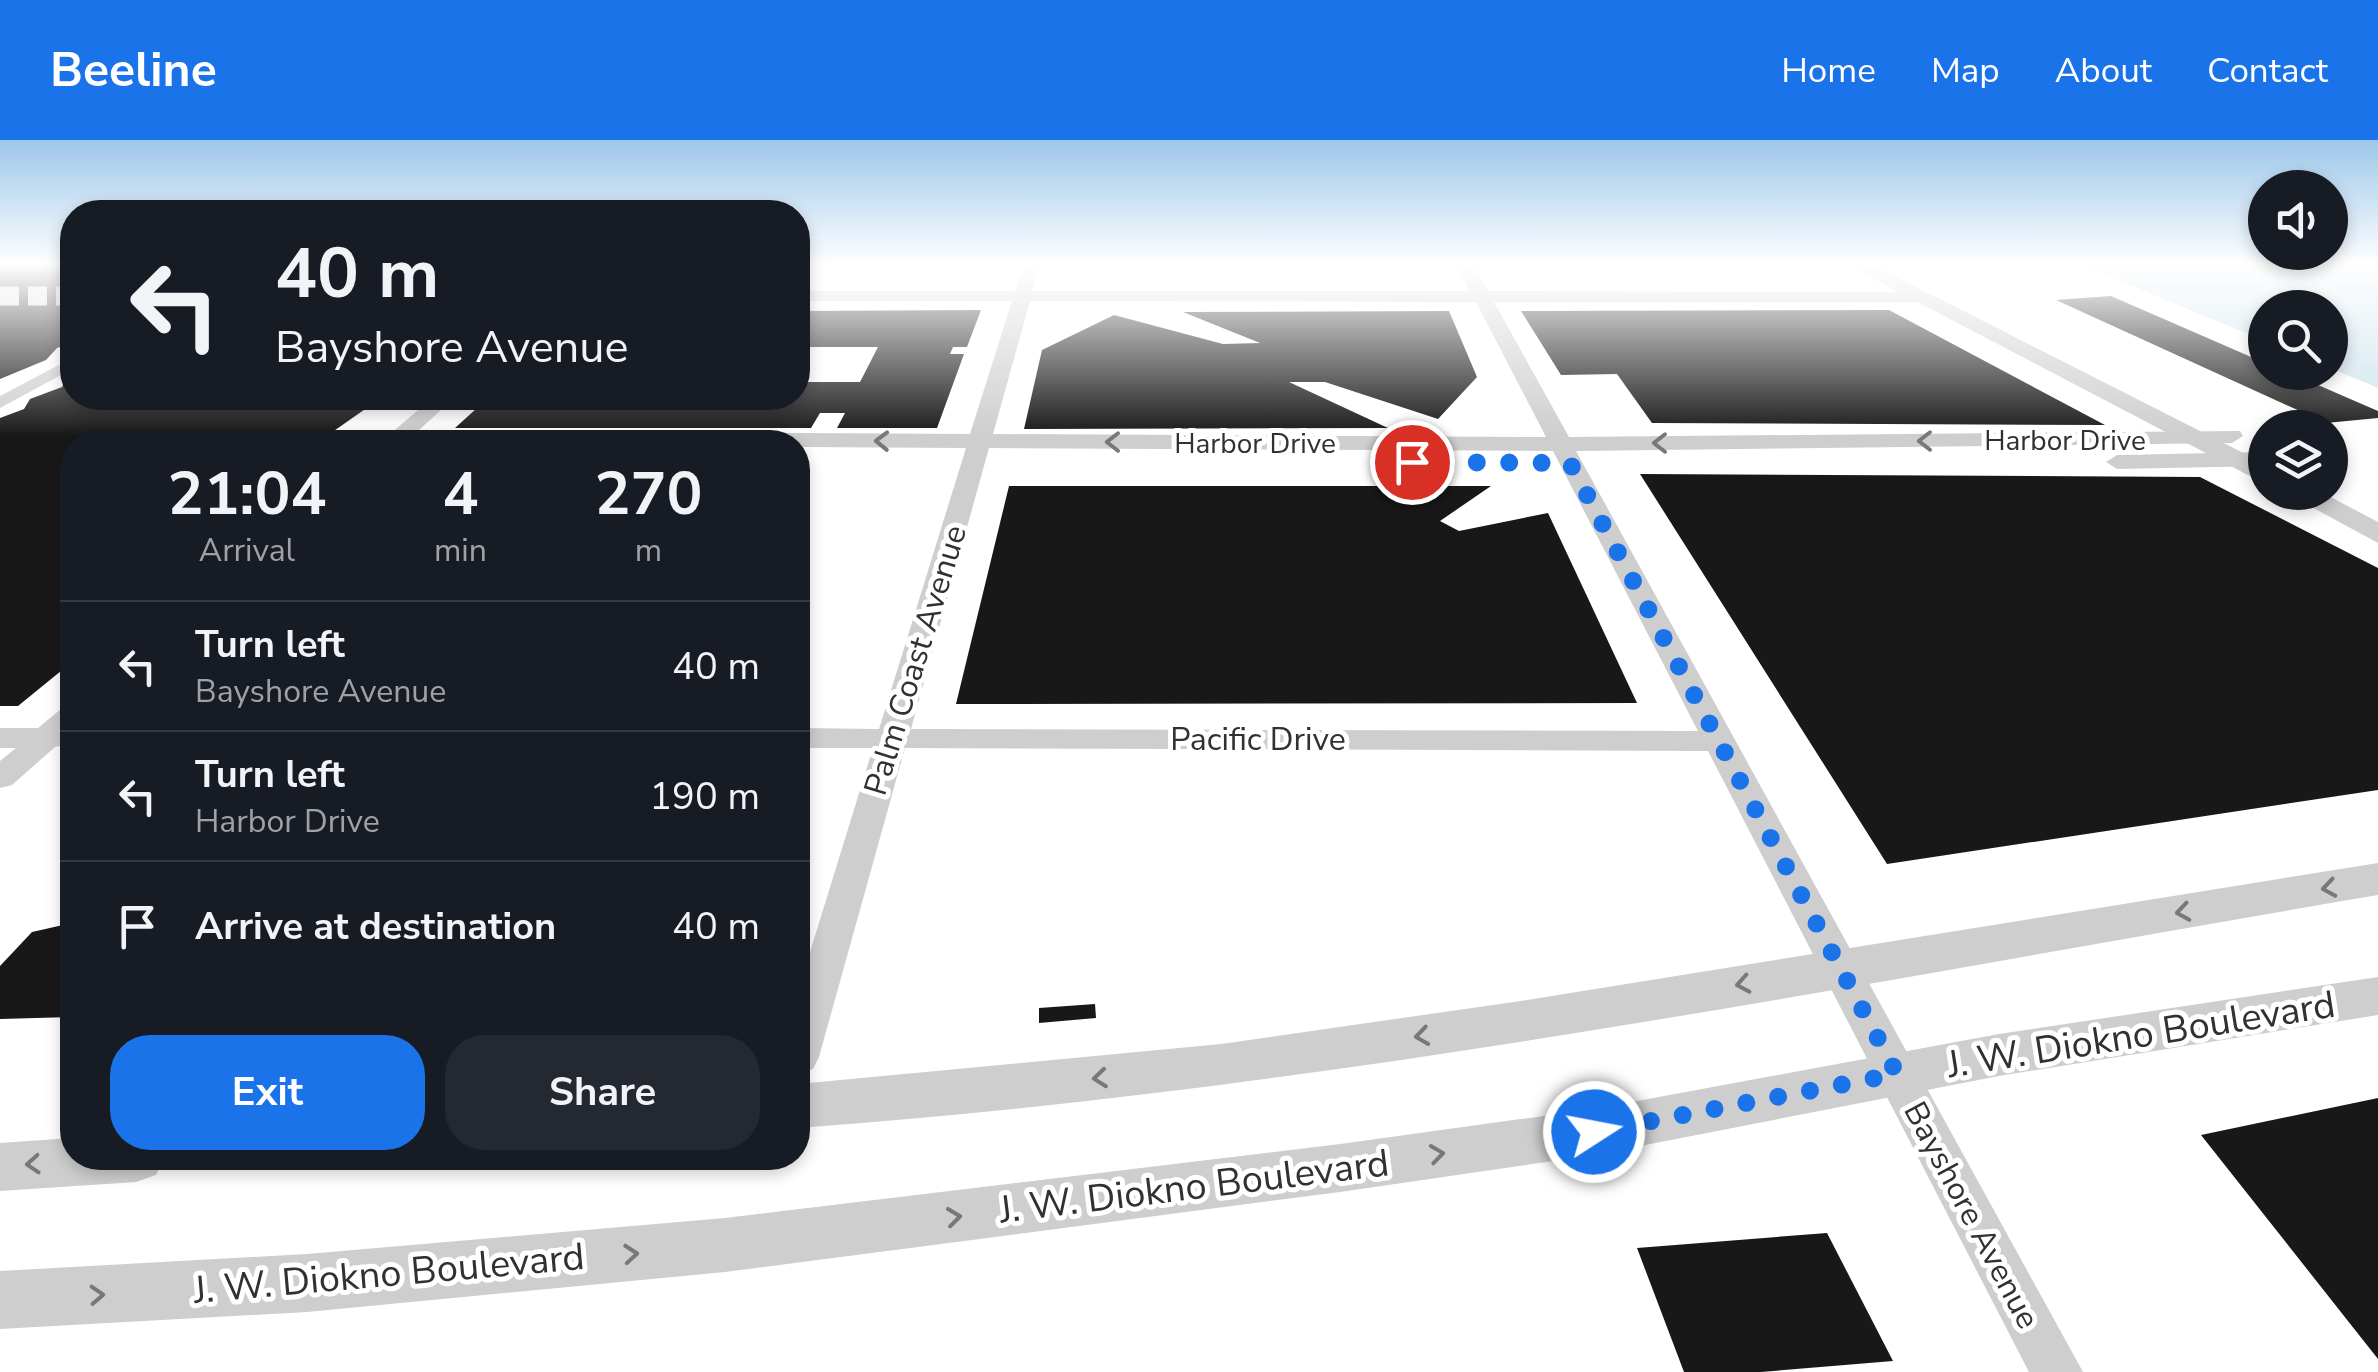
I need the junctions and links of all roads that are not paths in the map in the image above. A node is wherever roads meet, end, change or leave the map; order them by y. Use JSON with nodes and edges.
{"nodes":[{"id":1,"x":1015,"y":320,"type":"edge"},
{"id":2,"x":1495,"y":320,"type":"edge"},
{"id":3,"x":1963,"y":320,"type":"edge"},
{"id":4,"x":1995,"y":320,"type":"edge"},
{"id":5,"x":60,"y":370,"type":"edge"},
{"id":6,"x":0,"y":403,"type":"edge"},
{"id":7,"x":430,"y":410,"type":"edge"},
{"id":8,"x":406,"y":430,"type":"edge"},
{"id":9,"x":2195,"y":440,"type":"junction"},
{"id":10,"x":810,"y":449,"type":"edge"},
{"id":11,"x":976,"y":452,"type":"junction"},
{"id":12,"x":1565,"y":453,"type":"junction"},
{"id":13,"x":2248,"y":454,"type":"edge"},
{"id":14,"x":2248,"y":455,"type":"edge"},
{"id":15,"x":2248,"y":457,"type":"edge"},
{"id":16,"x":810,"y":461,"type":"edge"},
{"id":17,"x":2051,"y":462,"type":"dead end"},
{"id":18,"x":2090,"y":462,"type":"dead end"},
{"id":19,"x":2348,"y":493,"type":"edge"},
{"id":20,"x":2378,"y":508,"type":"edge"},
{"id":21,"x":2332,"y":510,"type":"edge"},
{"id":22,"x":2378,"y":534,"type":"edge"},
{"id":23,"x":0,"y":738,"type":"edge"},
{"id":24,"x":60,"y":738,"type":"edge"},
{"id":25,"x":810,"y":738,"type":"edge"},
{"id":26,"x":892,"y":738,"type":"junction"},
{"id":27,"x":1718,"y":741,"type":"junction"},
{"id":28,"x":0,"y":778,"type":"edge"},
{"id":29,"x":2378,"y":879,"type":"edge"},
{"id":30,"x":1839,"y":968,"type":"junction"},
{"id":31,"x":2378,"y":996,"type":"edge"},
{"id":32,"x":810,"y":1016,"type":"edge"},
{"id":33,"x":1897,"y":1074,"type":"junction"},
{"id":34,"x":810,"y":1105,"type":"edge"},
{"id":35,"x":60,"y":1162,"type":"edge"},
{"id":36,"x":0,"y":1166,"type":"edge"},
{"id":37,"x":0,"y":1300,"type":"edge"},
{"id":38,"x":2057,"y":1372,"type":"edge"}],
"edges":[{"from":1,"to":11,"type":"street","name":"Palm Coast Avenue"},
{"from":2,"to":12,"type":"street","name":"Bayshore Avenue"},
{"from":3,"to":9,"type":"street"},
{"from":4,"to":13,"type":"street"},
{"from":5,"to":6,"type":"street"},
{"from":7,"to":8,"type":"street"},
{"from":9,"to":12,"type":"street","name":"Harbor Drive","one_way":true},
{"from":9,"to":14,"type":"street"},
{"from":11,"to":10,"type":"street","name":"Harbor Drive","one_way":true},
{"from":11,"to":12,"type":"street","name":"Harbor Drive"},
{"from":11,"to":16,"type":"street","name":"Harbor Drive"},
{"from":11,"to":26,"type":"street","name":"Palm Coast Avenue"},
{"from":12,"to":17,"type":"street","name":"Harbor Drive"},
{"from":12,"to":27,"type":"street","name":"Bayshore Avenue"},
{"from":15,"to":18,"type":"street","name":"Harbor Drive"},
{"from":19,"to":20,"type":"street"},
{"from":21,"to":22,"type":"street"},
{"from":23,"to":24,"type":"street"},
{"from":24,"to":28,"type":"street"},
{"from":25,"to":26,"type":"street","name":"Pacific Drive"},
{"from":26,"to":27,"type":"street","name":"Pacific Drive"},
{"from":26,"to":32,"type":"street","name":"Palm Coast Avenue"},
{"from":27,"to":30,"type":"street","name":"Bayshore Avenue"},
{"from":29,"to":30,"type":"street","one_way":true},
{"from":30,"to":33,"type":"street","name":"Bayshore Avenue"},
{"from":30,"to":34,"type":"street","one_way":true},
{"from":31,"to":33,"type":"street","name":"J. W. Diokno Boulevard"},
{"from":37,"to":33,"type":"street","name":"J. W. Diokno Boulevard","one_way":true},
{"from":33,"to":38,"type":"street","name":"Bayshore Avenue"},
{"from":35,"to":36,"type":"street","one_way":true}]}
